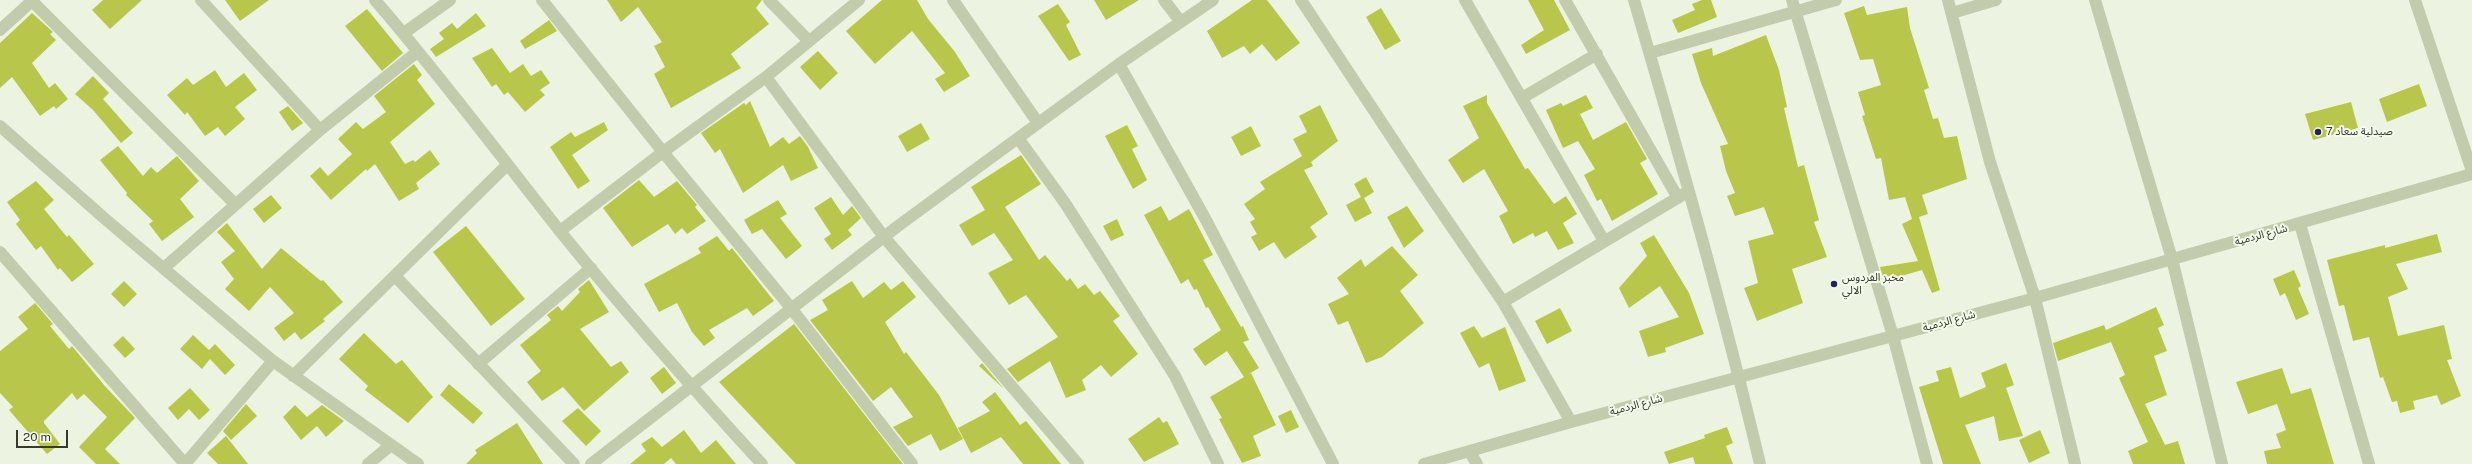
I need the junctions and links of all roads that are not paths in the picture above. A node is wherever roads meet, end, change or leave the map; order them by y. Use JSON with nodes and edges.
{"nodes":[{"id":1,"x":33,"y":0,"type":"edge"},
{"id":2,"x":201,"y":0,"type":"edge"},
{"id":3,"x":375,"y":0,"type":"edge"},
{"id":4,"x":450,"y":0,"type":"edge"},
{"id":5,"x":542,"y":0,"type":"edge"},
{"id":6,"x":769,"y":0,"type":"edge"},
{"id":7,"x":858,"y":0,"type":"edge"},
{"id":8,"x":953,"y":0,"type":"edge"},
{"id":9,"x":1164,"y":0,"type":"edge"},
{"id":10,"x":1213,"y":0,"type":"edge"},
{"id":11,"x":1301,"y":0,"type":"edge"},
{"id":12,"x":1465,"y":0,"type":"edge"},
{"id":13,"x":1565,"y":0,"type":"edge"},
{"id":14,"x":1634,"y":0,"type":"edge"},
{"id":15,"x":1836,"y":0,"type":"edge"},
{"id":16,"x":1948,"y":0,"type":"edge"},
{"id":17,"x":1996,"y":0,"type":"edge"},
{"id":18,"x":2095,"y":0,"type":"edge"},
{"id":19,"x":2415,"y":0,"type":"edge"},
{"id":20,"x":1794,"y":5,"type":"edge"},
{"id":21,"x":1952,"y":13,"type":"junction"},
{"id":22,"x":1181,"y":22,"type":"junction"},
{"id":23,"x":0,"y":30,"type":"edge"},
{"id":24,"x":404,"y":33,"type":"junction"},
{"id":25,"x":808,"y":40,"type":"junction"},
{"id":26,"x":417,"y":52,"type":"junction"},
{"id":27,"x":1650,"y":53,"type":"junction"},
{"id":28,"x":1597,"y":54,"type":"junction"},
{"id":29,"x":1118,"y":64,"type":"junction"},
{"id":30,"x":766,"y":77,"type":"junction"},
{"id":31,"x":1522,"y":98,"type":"junction"},
{"id":32,"x":1038,"y":123,"type":"junction"},
{"id":33,"x":0,"y":126,"type":"edge"},
{"id":34,"x":320,"y":130,"type":"junction"},
{"id":35,"x":1018,"y":138,"type":"junction"},
{"id":36,"x":663,"y":152,"type":"junction"},
{"id":37,"x":507,"y":165,"type":"junction"},
{"id":38,"x":2472,"y":171,"type":"edge"},
{"id":39,"x":2472,"y":174,"type":"edge"},
{"id":40,"x":1690,"y":191,"type":"junction"},
{"id":41,"x":1678,"y":198,"type":"junction"},
{"id":42,"x":235,"y":204,"type":"junction"},
{"id":43,"x":2300,"y":224,"type":"junction"},
{"id":44,"x":560,"y":231,"type":"junction"},
{"id":45,"x":884,"y":237,"type":"junction"},
{"id":46,"x":1604,"y":241,"type":"junction"},
{"id":47,"x":0,"y":252,"type":"edge"},
{"id":48,"x":2172,"y":259,"type":"junction"},
{"id":49,"x":164,"y":268,"type":"junction"},
{"id":50,"x":591,"y":268,"type":"junction"},
{"id":51,"x":395,"y":276,"type":"junction"},
{"id":52,"x":2035,"y":298,"type":"junction"},
{"id":53,"x":1503,"y":302,"type":"junction"},
{"id":54,"x":791,"y":308,"type":"junction"},
{"id":55,"x":1893,"y":336,"type":"junction"},
{"id":56,"x":273,"y":360,"type":"junction"},
{"id":57,"x":478,"y":364,"type":"junction"},
{"id":58,"x":293,"y":376,"type":"junction"},
{"id":59,"x":1740,"y":378,"type":"junction"},
{"id":60,"x":692,"y":387,"type":"junction"},
{"id":61,"x":1571,"y":422,"type":"junction"},
{"id":62,"x":391,"y":445,"type":"junction"},
{"id":63,"x":1469,"y":451,"type":"junction"},
{"id":64,"x":185,"y":464,"type":"edge"},
{"id":65,"x":368,"y":464,"type":"edge"},
{"id":66,"x":418,"y":464,"type":"edge"},
{"id":67,"x":574,"y":464,"type":"edge"},
{"id":68,"x":591,"y":464,"type":"edge"},
{"id":69,"x":762,"y":464,"type":"edge"},
{"id":70,"x":912,"y":464,"type":"edge"},
{"id":71,"x":1078,"y":464,"type":"edge"},
{"id":72,"x":1218,"y":464,"type":"edge"},
{"id":73,"x":1333,"y":464,"type":"edge"},
{"id":74,"x":1424,"y":464,"type":"edge"},
{"id":75,"x":1477,"y":464,"type":"edge"},
{"id":76,"x":1760,"y":464,"type":"edge"},
{"id":77,"x":1927,"y":464,"type":"edge"},
{"id":78,"x":2075,"y":464,"type":"edge"},
{"id":79,"x":2222,"y":464,"type":"edge"},
{"id":80,"x":2369,"y":464,"type":"edge"}],
"edges":[{"from":1,"to":23,"type":"street"},
{"from":1,"to":42,"type":"street"},
{"from":2,"to":34,"type":"street"},
{"from":3,"to":24,"type":"street"},
{"from":4,"to":24,"type":"street"},
{"from":5,"to":36,"type":"street"},
{"from":6,"to":25,"type":"street"},
{"from":7,"to":25,"type":"street"},
{"from":8,"to":32,"type":"street"},
{"from":9,"to":22,"type":"street"},
{"from":10,"to":22,"type":"street"},
{"from":11,"to":53,"type":"street"},
{"from":12,"to":31,"type":"street"},
{"from":13,"to":28,"type":"street"},
{"from":14,"to":27,"type":"street"},
{"from":15,"to":20,"type":"street"},
{"from":16,"to":21,"type":"street"},
{"from":17,"to":21,"type":"street"},
{"from":18,"to":48,"type":"street"},
{"from":19,"to":38,"type":"street"},
{"from":20,"to":27,"type":"street"},
{"from":20,"to":55,"type":"street"},
{"from":21,"to":52,"type":"street"},
{"from":22,"to":29,"type":"street"},
{"from":24,"to":26,"type":"street"},
{"from":25,"to":30,"type":"street"},
{"from":26,"to":34,"type":"street"},
{"from":26,"to":37,"type":"street"},
{"from":27,"to":40,"type":"street"},
{"from":28,"to":31,"type":"street"},
{"from":28,"to":41,"type":"street"},
{"from":29,"to":32,"type":"street"},
{"from":29,"to":73,"type":"street"},
{"from":30,"to":36,"type":"street"},
{"from":30,"to":45,"type":"street"},
{"from":31,"to":46,"type":"street"},
{"from":32,"to":35,"type":"street"},
{"from":33,"to":49,"type":"street"},
{"from":34,"to":42,"type":"street"},
{"from":35,"to":45,"type":"street"},
{"from":35,"to":72,"type":"street"},
{"from":36,"to":44,"type":"street"},
{"from":36,"to":54,"type":"street"},
{"from":37,"to":44,"type":"street"},
{"from":37,"to":51,"type":"street"},
{"from":39,"to":43,"type":"street","name":"شارع الردمية"},
{"from":40,"to":41,"type":"street"},
{"from":40,"to":59,"type":"street"},
{"from":41,"to":46,"type":"street"},
{"from":42,"to":49,"type":"street"},
{"from":43,"to":48,"type":"street","name":"شارع الردمية"},
{"from":43,"to":80,"type":"street"},
{"from":44,"to":50,"type":"street"},
{"from":45,"to":54,"type":"street"},
{"from":45,"to":71,"type":"street"},
{"from":46,"to":53,"type":"street"},
{"from":47,"to":64,"type":"street"},
{"from":48,"to":52,"type":"street","name":"شارع الردمية"},
{"from":48,"to":79,"type":"street"},
{"from":49,"to":56,"type":"street"},
{"from":50,"to":57,"type":"street"},
{"from":50,"to":60,"type":"street"},
{"from":51,"to":57,"type":"street"},
{"from":51,"to":58,"type":"street"},
{"from":52,"to":55,"type":"street","name":"شارع الردمية"},
{"from":52,"to":78,"type":"street"},
{"from":53,"to":61,"type":"street"},
{"from":54,"to":60,"type":"street"},
{"from":54,"to":70,"type":"street"},
{"from":55,"to":59,"type":"street","name":"شارع الردمية"},
{"from":55,"to":77,"type":"street"},
{"from":56,"to":58,"type":"street"},
{"from":56,"to":64,"type":"street"},
{"from":57,"to":67,"type":"street"},
{"from":58,"to":62,"type":"street"},
{"from":59,"to":61,"type":"street","name":"شارع الردمية"},
{"from":59,"to":76,"type":"street"},
{"from":60,"to":68,"type":"street"},
{"from":60,"to":69,"type":"street"},
{"from":61,"to":63,"type":"street","name":"شارع الردمية"},
{"from":62,"to":65,"type":"street"},
{"from":62,"to":66,"type":"street"},
{"from":63,"to":74,"type":"street","name":"شارع الردمية"},
{"from":63,"to":75,"type":"street"}]}
